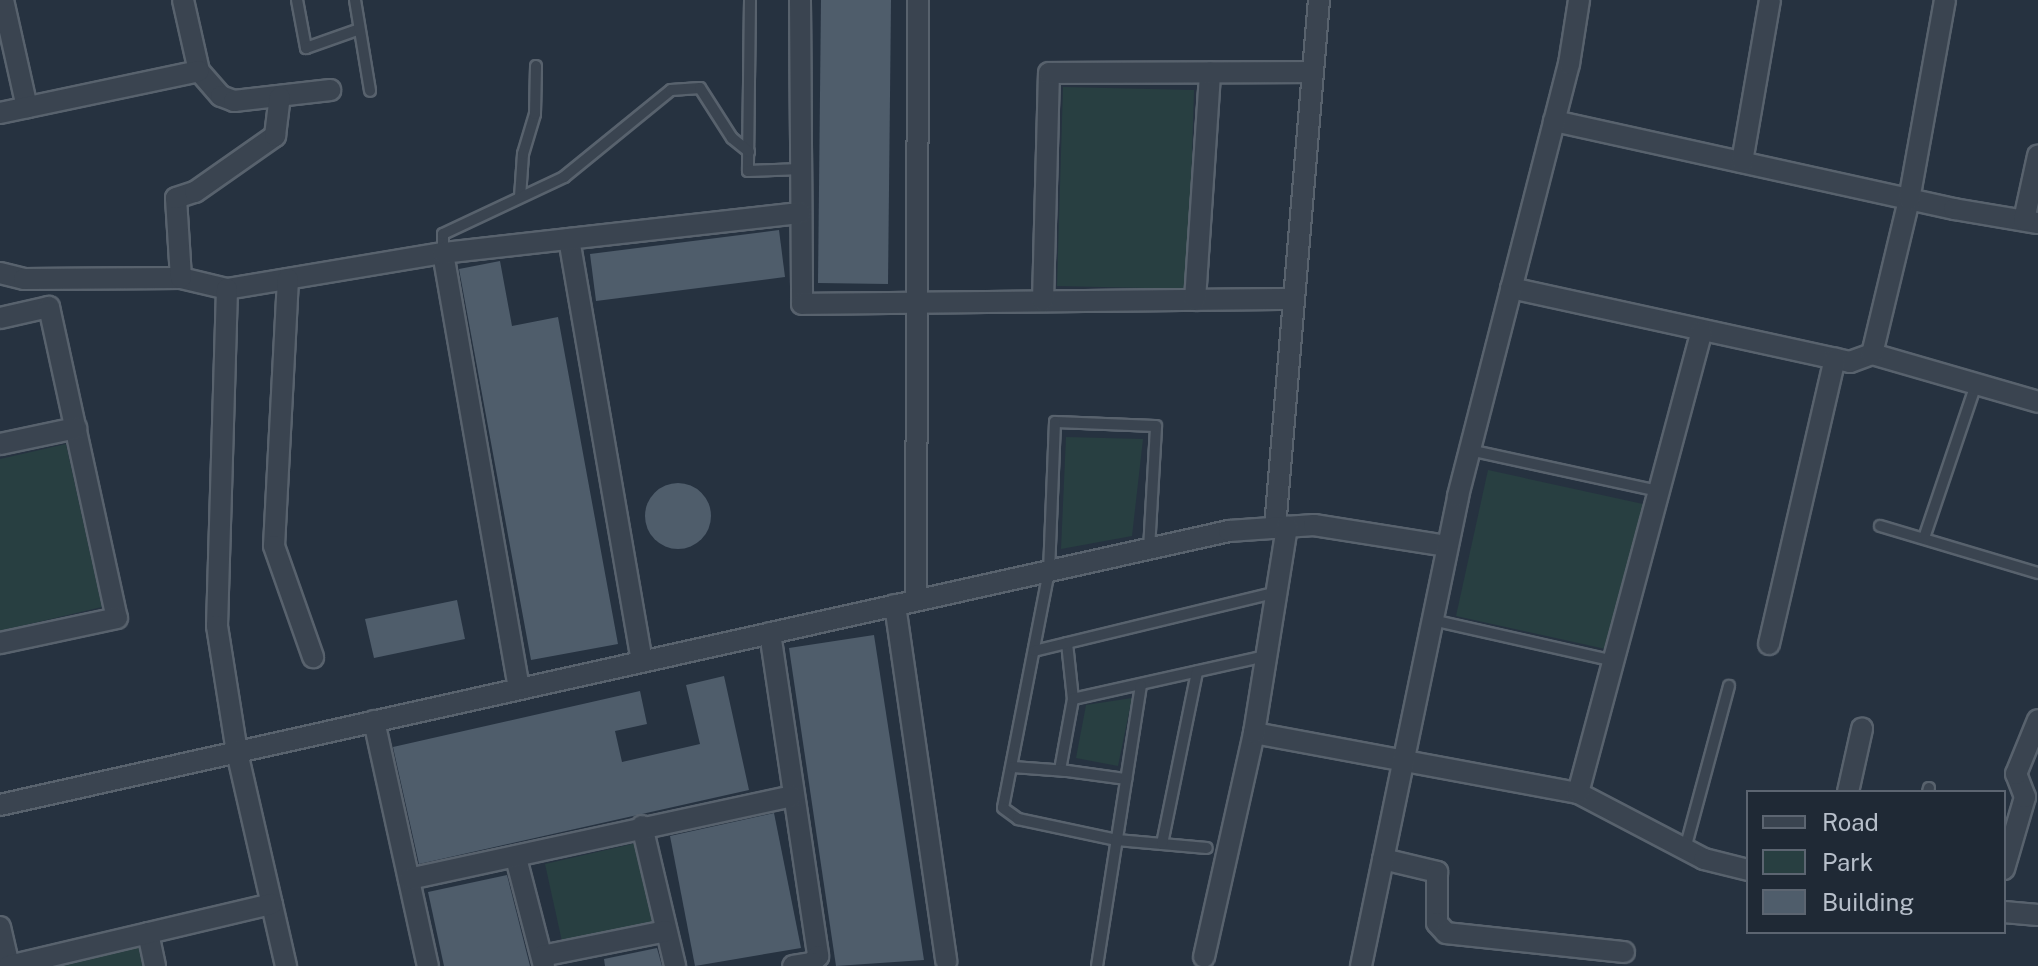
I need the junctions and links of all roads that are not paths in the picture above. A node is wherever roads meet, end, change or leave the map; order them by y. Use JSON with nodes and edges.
{"nodes":[{"id":1,"x":3,"y":0,"type":"edge"},
{"id":2,"x":183,"y":0,"type":"edge"},
{"id":3,"x":297,"y":0,"type":"edge"},
{"id":4,"x":355,"y":0,"type":"edge"},
{"id":5,"x":750,"y":0,"type":"edge"},
{"id":6,"x":800,"y":0,"type":"edge"},
{"id":7,"x":918,"y":0,"type":"edge"},
{"id":8,"x":1319,"y":0,"type":"edge"},
{"id":9,"x":1579,"y":0,"type":"edge"},
{"id":10,"x":1770,"y":0,"type":"edge"},
{"id":11,"x":1945,"y":0,"type":"edge"},
{"id":12,"x":357,"y":30,"type":"junction"},
{"id":13,"x":536,"y":66,"type":"dead end"},
{"id":14,"x":199,"y":71,"type":"junction"},
{"id":15,"x":1210,"y":72,"type":"junction"},
{"id":16,"x":1313,"y":72,"type":"junction"},
{"id":17,"x":330,"y":90,"type":"dead end"},
{"id":18,"x":370,"y":91,"type":"dead end"},
{"id":19,"x":280,"y":97,"type":"junction"},
{"id":20,"x":27,"y":107,"type":"junction"},
{"id":21,"x":0,"y":113,"type":"edge"},
{"id":22,"x":1554,"y":121,"type":"junction"},
{"id":23,"x":749,"y":152,"type":"junction"},
{"id":24,"x":2038,"y":156,"type":"edge"},
{"id":25,"x":1742,"y":162,"type":"junction"},
{"id":26,"x":801,"y":169,"type":"junction"},
{"id":27,"x":520,"y":197,"type":"junction"},
{"id":28,"x":1909,"y":200,"type":"junction"},
{"id":29,"x":801,"y":213,"type":"junction"},
{"id":30,"x":2031,"y":222,"type":"edge"},
{"id":31,"x":569,"y":239,"type":"junction"},
{"id":32,"x":443,"y":253,"type":"junction"},
{"id":33,"x":0,"y":273,"type":"edge"},
{"id":34,"x":181,"y":278,"type":"junction"},
{"id":35,"x":288,"y":279,"type":"junction"},
{"id":36,"x":1511,"y":288,"type":"junction"},
{"id":37,"x":227,"y":289,"type":"junction"},
{"id":38,"x":1294,"y":299,"type":"junction"},
{"id":39,"x":1195,"y":300,"type":"junction"},
{"id":40,"x":1043,"y":301,"type":"junction"},
{"id":41,"x":917,"y":303,"type":"junction"},
{"id":42,"x":0,"y":318,"type":"edge"},
{"id":43,"x":1702,"y":331,"type":"junction"},
{"id":44,"x":1872,"y":354,"type":"junction"},
{"id":45,"x":1835,"y":359,"type":"junction"},
{"id":46,"x":1976,"y":382,"type":"junction"},
{"id":47,"x":2038,"y":402,"type":"edge"},
{"id":48,"x":76,"y":428,"type":"junction"},
{"id":49,"x":0,"y":444,"type":"edge"},
{"id":50,"x":1469,"y":450,"type":"junction"},
{"id":51,"x":1659,"y":491,"type":"junction"},
{"id":52,"x":1880,"y":526,"type":"dead end"},
{"id":53,"x":1281,"y":527,"type":"junction"},
{"id":54,"x":1924,"y":538,"type":"junction"},
{"id":55,"x":1447,"y":546,"type":"junction"},
{"id":56,"x":1149,"y":549,"type":"junction"},
{"id":57,"x":1049,"y":571,"type":"junction"},
{"id":58,"x":2038,"y":573,"type":"edge"},
{"id":59,"x":1277,"y":592,"type":"junction"},
{"id":60,"x":916,"y":600,"type":"junction"},
{"id":61,"x":895,"y":605,"type":"junction"},
{"id":62,"x":1432,"y":620,"type":"junction"},
{"id":63,"x":770,"y":633,"type":"junction"},
{"id":64,"x":0,"y":643,"type":"edge"},
{"id":65,"x":1067,"y":643,"type":"junction"},
{"id":66,"x":1769,"y":644,"type":"dead end"},
{"id":67,"x":1034,"y":651,"type":"junction"},
{"id":68,"x":1266,"y":656,"type":"junction"},
{"id":69,"x":313,"y":657,"type":"dead end"},
{"id":70,"x":642,"y":661,"type":"junction"},
{"id":71,"x":1614,"y":661,"type":"junction"},
{"id":72,"x":1197,"y":672,"type":"junction"},
{"id":73,"x":1141,"y":685,"type":"junction"},
{"id":74,"x":1729,"y":686,"type":"dead end"},
{"id":75,"x":519,"y":688,"type":"junction"},
{"id":76,"x":1073,"y":699,"type":"junction"},
{"id":77,"x":2038,"y":720,"type":"edge"},
{"id":78,"x":374,"y":721,"type":"junction"},
{"id":79,"x":1862,"y":729,"type":"dead end"},
{"id":80,"x":1254,"y":733,"type":"junction"},
{"id":81,"x":237,"y":752,"type":"junction"},
{"id":82,"x":1403,"y":761,"type":"junction"},
{"id":83,"x":1013,"y":767,"type":"junction"},
{"id":84,"x":1069,"y":771,"type":"junction"},
{"id":85,"x":1126,"y":779,"type":"junction"},
{"id":86,"x":1848,"y":790,"type":"edge"},
{"id":87,"x":1578,"y":793,"type":"junction"},
{"id":88,"x":792,"y":796,"type":"junction"},
{"id":89,"x":2031,"y":798,"type":"edge"},
{"id":90,"x":0,"y":805,"type":"edge"},
{"id":91,"x":642,"y":826,"type":"junction"},
{"id":92,"x":1117,"y":840,"type":"junction"},
{"id":93,"x":1162,"y":844,"type":"junction"},
{"id":94,"x":1207,"y":848,"type":"dead end"},
{"id":95,"x":1685,"y":849,"type":"junction"},
{"id":96,"x":516,"y":858,"type":"junction"},
{"id":97,"x":1383,"y":859,"type":"junction"},
{"id":98,"x":2006,"y":864,"type":"edge"},
{"id":99,"x":1746,"y":869,"type":"edge"},
{"id":100,"x":409,"y":879,"type":"junction"},
{"id":101,"x":272,"y":904,"type":"junction"},
{"id":102,"x":2006,"y":912,"type":"edge"},
{"id":103,"x":2038,"y":915,"type":"edge"},
{"id":104,"x":0,"y":927,"type":"edge"},
{"id":105,"x":666,"y":931,"type":"junction"},
{"id":106,"x":148,"y":933,"type":"junction"},
{"id":107,"x":1624,"y":952,"type":"dead end"},
{"id":108,"x":1204,"y":957,"type":"dead end"},
{"id":109,"x":543,"y":961,"type":"edge"},
{"id":110,"x":946,"y":961,"type":"dead end"},
{"id":111,"x":9,"y":966,"type":"edge"},
{"id":112,"x":155,"y":966,"type":"edge"},
{"id":113,"x":286,"y":966,"type":"edge"},
{"id":114,"x":428,"y":966,"type":"edge"},
{"id":115,"x":675,"y":966,"type":"edge"},
{"id":116,"x":793,"y":966,"type":"edge"},
{"id":117,"x":1097,"y":966,"type":"edge"},
{"id":118,"x":1361,"y":966,"type":"edge"}],
"edges":[{"from":1,"to":20,"type":"street"},
{"from":2,"to":14,"type":"street"},
{"from":3,"to":12,"type":"lane"},
{"from":4,"to":12,"type":"lane"},
{"from":5,"to":23,"type":"lane"},
{"from":6,"to":26,"type":"street"},
{"from":7,"to":41,"type":"street"},
{"from":8,"to":16,"type":"street"},
{"from":9,"to":22,"type":"street"},
{"from":10,"to":25,"type":"street"},
{"from":11,"to":28,"type":"street"},
{"from":12,"to":18,"type":"lane"},
{"from":13,"to":27,"type":"lane"},
{"from":14,"to":19,"type":"street"},
{"from":14,"to":20,"type":"street"},
{"from":15,"to":16,"type":"street"},
{"from":15,"to":39,"type":"street"},
{"from":15,"to":40,"type":"street"},
{"from":16,"to":38,"type":"street"},
{"from":17,"to":19,"type":"street"},
{"from":19,"to":34,"type":"street"},
{"from":20,"to":21,"type":"street"},
{"from":22,"to":25,"type":"street"},
{"from":22,"to":36,"type":"street"},
{"from":23,"to":26,"type":"lane"},
{"from":23,"to":27,"type":"lane"},
{"from":24,"to":30,"type":"street"},
{"from":25,"to":28,"type":"street"},
{"from":26,"to":29,"type":"street"},
{"from":27,"to":32,"type":"lane"},
{"from":28,"to":30,"type":"street"},
{"from":28,"to":44,"type":"street"},
{"from":29,"to":31,"type":"street"},
{"from":29,"to":41,"type":"street"},
{"from":31,"to":32,"type":"street"},
{"from":31,"to":70,"type":"street"},
{"from":32,"to":35,"type":"street"},
{"from":32,"to":75,"type":"street"},
{"from":33,"to":34,"type":"street"},
{"from":34,"to":37,"type":"street"},
{"from":35,"to":37,"type":"street"},
{"from":35,"to":69,"type":"street"},
{"from":36,"to":43,"type":"street"},
{"from":36,"to":50,"type":"street"},
{"from":37,"to":81,"type":"street"},
{"from":38,"to":39,"type":"street"},
{"from":38,"to":53,"type":"street"},
{"from":39,"to":40,"type":"street"},
{"from":40,"to":41,"type":"street"},
{"from":41,"to":60,"type":"street"},
{"from":42,"to":48,"type":"street"},
{"from":43,"to":45,"type":"street"},
{"from":43,"to":51,"type":"street"},
{"from":44,"to":45,"type":"street"},
{"from":44,"to":46,"type":"street"},
{"from":45,"to":66,"type":"street"},
{"from":46,"to":47,"type":"street"},
{"from":46,"to":54,"type":"lane"},
{"from":48,"to":49,"type":"street"},
{"from":48,"to":64,"type":"street"},
{"from":50,"to":51,"type":"lane"},
{"from":50,"to":55,"type":"street"},
{"from":51,"to":71,"type":"street"},
{"from":52,"to":54,"type":"lane"},
{"from":53,"to":55,"type":"street"},
{"from":53,"to":56,"type":"street"},
{"from":53,"to":59,"type":"street"},
{"from":54,"to":58,"type":"lane"},
{"from":55,"to":62,"type":"street"},
{"from":56,"to":57,"type":"street"},
{"from":56,"to":57,"type":"lane"},
{"from":57,"to":60,"type":"street"},
{"from":57,"to":67,"type":"lane"},
{"from":59,"to":65,"type":"lane"},
{"from":59,"to":68,"type":"street"},
{"from":60,"to":61,"type":"street"},
{"from":61,"to":63,"type":"street"},
{"from":61,"to":110,"type":"street"},
{"from":62,"to":71,"type":"lane"},
{"from":62,"to":82,"type":"street"},
{"from":63,"to":70,"type":"street"},
{"from":63,"to":88,"type":"street"},
{"from":65,"to":67,"type":"lane"},
{"from":65,"to":76,"type":"lane"},
{"from":67,"to":83,"type":"lane"},
{"from":68,"to":72,"type":"lane"},
{"from":68,"to":80,"type":"street"},
{"from":70,"to":75,"type":"street"},
{"from":71,"to":87,"type":"street"},
{"from":72,"to":73,"type":"lane"},
{"from":72,"to":93,"type":"lane"},
{"from":73,"to":76,"type":"lane"},
{"from":73,"to":85,"type":"lane"},
{"from":74,"to":95,"type":"lane"},
{"from":75,"to":78,"type":"street"},
{"from":76,"to":84,"type":"lane"},
{"from":77,"to":89,"type":"street"},
{"from":78,"to":81,"type":"street"},
{"from":78,"to":100,"type":"street"},
{"from":79,"to":86,"type":"street"},
{"from":80,"to":82,"type":"street"},
{"from":80,"to":108,"type":"street"},
{"from":81,"to":90,"type":"street"},
{"from":81,"to":101,"type":"street"},
{"from":82,"to":87,"type":"street"},
{"from":82,"to":97,"type":"street"},
{"from":83,"to":84,"type":"lane"},
{"from":83,"to":92,"type":"lane"},
{"from":84,"to":85,"type":"lane"},
{"from":85,"to":92,"type":"lane"},
{"from":87,"to":95,"type":"street"},
{"from":88,"to":91,"type":"street"},
{"from":88,"to":116,"type":"street"},
{"from":89,"to":98,"type":"street"},
{"from":91,"to":96,"type":"street"},
{"from":91,"to":105,"type":"street"},
{"from":92,"to":93,"type":"lane"},
{"from":92,"to":117,"type":"lane"},
{"from":93,"to":94,"type":"lane"},
{"from":95,"to":99,"type":"street"},
{"from":96,"to":100,"type":"street"},
{"from":96,"to":109,"type":"street"},
{"from":97,"to":107,"type":"street"},
{"from":97,"to":118,"type":"street"},
{"from":100,"to":114,"type":"street"},
{"from":101,"to":106,"type":"street"},
{"from":101,"to":113,"type":"street"},
{"from":102,"to":103,"type":"street"},
{"from":104,"to":111,"type":"street"},
{"from":105,"to":109,"type":"street"},
{"from":105,"to":115,"type":"street"},
{"from":106,"to":111,"type":"street"},
{"from":106,"to":112,"type":"street"}]}
